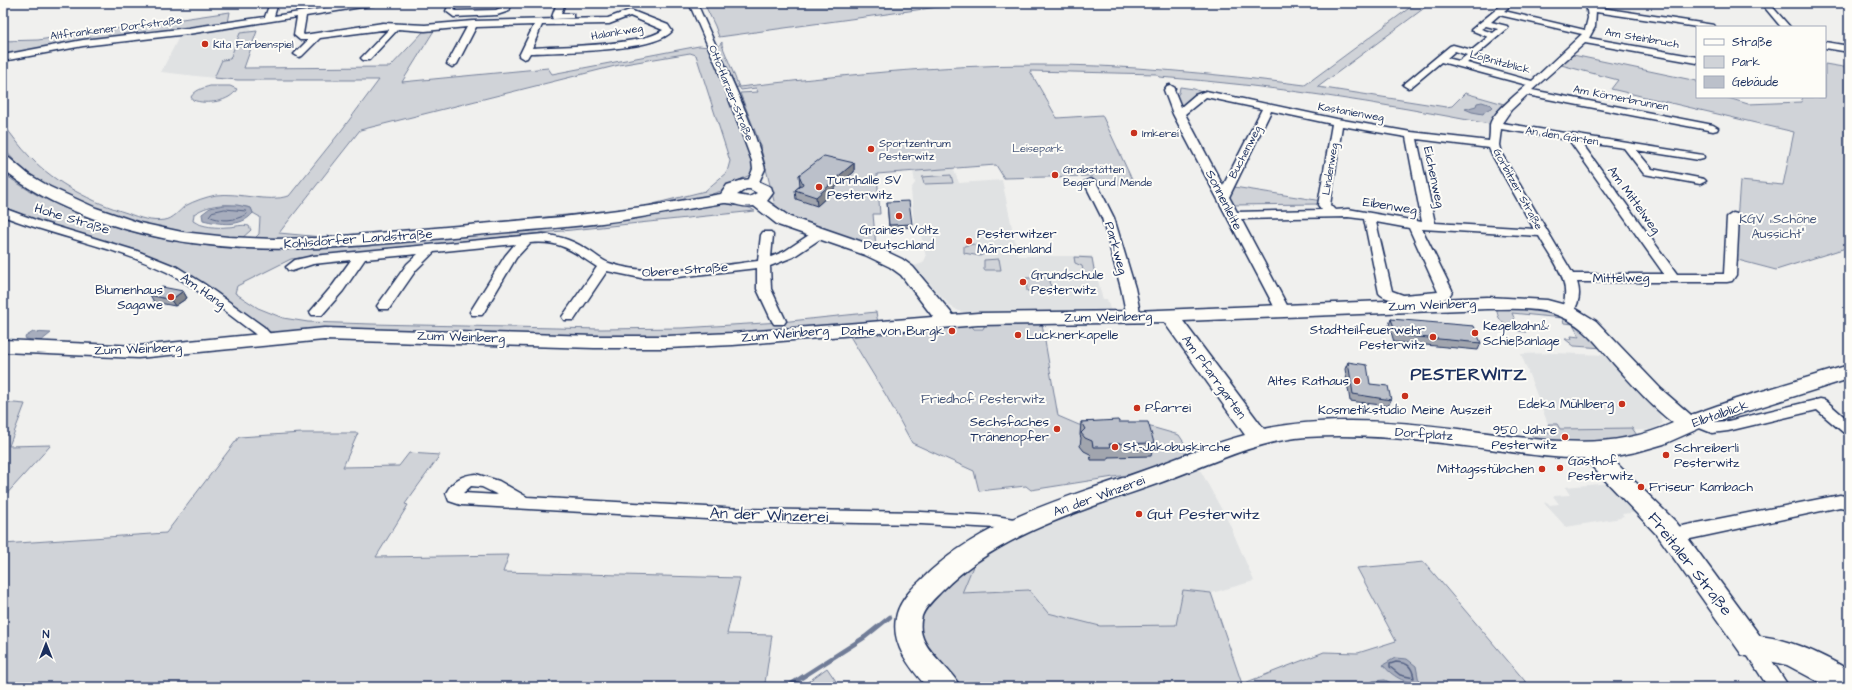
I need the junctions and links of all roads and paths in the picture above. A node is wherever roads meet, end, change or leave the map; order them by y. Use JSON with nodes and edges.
{"nodes":[{"id":1,"x":274,"y":3,"type":"edge"},
{"id":2,"x":374,"y":3,"type":"edge"},
{"id":3,"x":454,"y":3,"type":"edge"},
{"id":4,"x":508,"y":3,"type":"edge"},
{"id":5,"x":561,"y":3,"type":"edge"},
{"id":6,"x":693,"y":3,"type":"edge"},
{"id":7,"x":1765,"y":3,"type":"edge"},
{"id":8,"x":1837,"y":3,"type":"edge"},
{"id":9,"x":1849,"y":4,"type":"edge"},
{"id":10,"x":1506,"y":5,"type":"dead end"},
{"id":11,"x":1591,"y":6,"type":"edge"},
{"id":12,"x":629,"y":9,"type":"edge"},
{"id":13,"x":1497,"y":12,"type":"junction"},
{"id":14,"x":302,"y":14,"type":"junction"},
{"id":15,"x":268,"y":20,"type":"junction"},
{"id":16,"x":538,"y":23,"type":"junction"},
{"id":17,"x":473,"y":24,"type":"junction"},
{"id":18,"x":396,"y":26,"type":"junction"},
{"id":19,"x":1705,"y":26,"type":"edge"},
{"id":20,"x":1785,"y":26,"type":"edge"},
{"id":21,"x":317,"y":36,"type":"junction"},
{"id":22,"x":1585,"y":37,"type":"junction"},
{"id":23,"x":1826,"y":45,"type":"edge"},
{"id":24,"x":1849,"y":49,"type":"edge"},
{"id":25,"x":299,"y":54,"type":"dead end"},
{"id":26,"x":1474,"y":54,"type":"junction"},
{"id":27,"x":3,"y":58,"type":"edge"},
{"id":28,"x":366,"y":58,"type":"dead end"},
{"id":29,"x":1440,"y":59,"type":"junction"},
{"id":30,"x":1696,"y":60,"type":"edge"},
{"id":31,"x":452,"y":64,"type":"dead end"},
{"id":32,"x":1461,"y":64,"type":"junction"},
{"id":33,"x":1533,"y":84,"type":"junction"},
{"id":34,"x":1408,"y":85,"type":"dead end"},
{"id":35,"x":1170,"y":88,"type":"dead end"},
{"id":36,"x":1525,"y":92,"type":"junction"},
{"id":37,"x":1267,"y":108,"type":"junction"},
{"id":38,"x":1178,"y":114,"type":"junction"},
{"id":39,"x":1337,"y":122,"type":"junction"},
{"id":40,"x":1495,"y":125,"type":"junction"},
{"id":41,"x":1714,"y":128,"type":"dead end"},
{"id":42,"x":1411,"y":135,"type":"junction"},
{"id":43,"x":1573,"y":138,"type":"junction"},
{"id":44,"x":1494,"y":144,"type":"junction"},
{"id":45,"x":1628,"y":146,"type":"junction"},
{"id":46,"x":1699,"y":158,"type":"dead end"},
{"id":47,"x":3,"y":161,"type":"edge"},
{"id":48,"x":1700,"y":181,"type":"dead end"},
{"id":49,"x":1090,"y":182,"type":"dead end"},
{"id":50,"x":755,"y":192,"type":"junction"},
{"id":51,"x":1222,"y":196,"type":"junction"},
{"id":52,"x":3,"y":212,"type":"edge"},
{"id":53,"x":1331,"y":214,"type":"junction"},
{"id":54,"x":1232,"y":216,"type":"junction"},
{"id":55,"x":1370,"y":217,"type":"junction"},
{"id":56,"x":1733,"y":217,"type":"dead end"},
{"id":57,"x":1414,"y":225,"type":"junction"},
{"id":58,"x":1429,"y":225,"type":"junction"},
{"id":59,"x":1543,"y":233,"type":"junction"},
{"id":60,"x":819,"y":234,"type":"junction"},
{"id":61,"x":767,"y":235,"type":"dead end"},
{"id":62,"x":527,"y":239,"type":"junction"},
{"id":63,"x":431,"y":248,"type":"junction"},
{"id":64,"x":133,"y":254,"type":"joint"},
{"id":65,"x":361,"y":255,"type":"junction"},
{"id":66,"x":764,"y":264,"type":"junction"},
{"id":67,"x":604,"y":266,"type":"junction"},
{"id":68,"x":292,"y":267,"type":"dead end"},
{"id":69,"x":1569,"y":278,"type":"junction"},
{"id":70,"x":1673,"y":278,"type":"junction"},
{"id":71,"x":384,"y":306,"type":"dead end"},
{"id":72,"x":1283,"y":311,"type":"junction"},
{"id":73,"x":1566,"y":311,"type":"junction"},
{"id":74,"x":317,"y":312,"type":"dead end"},
{"id":75,"x":477,"y":312,"type":"dead end"},
{"id":76,"x":1170,"y":315,"type":"junction"},
{"id":77,"x":1134,"y":316,"type":"junction"},
{"id":78,"x":569,"y":318,"type":"dead end"},
{"id":79,"x":947,"y":321,"type":"junction"},
{"id":80,"x":779,"y":322,"type":"dead end"},
{"id":81,"x":259,"y":340,"type":"junction"},
{"id":82,"x":3,"y":346,"type":"edge"},
{"id":83,"x":1849,"y":372,"type":"edge"},
{"id":84,"x":1693,"y":423,"type":"junction"},
{"id":85,"x":1849,"y":429,"type":"edge"},
{"id":86,"x":1259,"y":438,"type":"junction"},
{"id":87,"x":1590,"y":450,"type":"junction"},
{"id":88,"x":1185,"y":465,"type":"joint"},
{"id":89,"x":522,"y":502,"type":"dead end"},
{"id":90,"x":1849,"y":503,"type":"edge"},
{"id":91,"x":1015,"y":530,"type":"junction"},
{"id":92,"x":1672,"y":535,"type":"junction"},
{"id":93,"x":1752,"y":647,"type":"junction"},
{"id":94,"x":1849,"y":685,"type":"edge"},
{"id":95,"x":946,"y":687,"type":"edge"},
{"id":96,"x":1779,"y":687,"type":"edge"}],
"edges":[{"from":1,"to":15,"type":"street"},
{"from":2,"to":14,"type":"street","name":"Altfrankener Dorfstraße"},
{"from":3,"to":4,"type":"street"},
{"from":5,"to":12,"type":"street"},
{"from":6,"to":50,"type":"street","name":"Otto-Harzer-Straße"},
{"from":7,"to":20,"type":"street"},
{"from":8,"to":9,"type":"street"},
{"from":10,"to":13,"type":"street","name":"Lößnitzblick"},
{"from":11,"to":19,"type":"street"},
{"from":11,"to":22,"type":"street"},
{"from":12,"to":16,"type":"street"},
{"from":12,"to":16,"type":"street","name":"Halankweg"},
{"from":13,"to":22,"type":"street"},
{"from":13,"to":26,"type":"street","name":"Lößnitzblick"},
{"from":14,"to":15,"type":"street","name":"Altfrankener Dorfstraße"},
{"from":14,"to":21,"type":"street"},
{"from":15,"to":27,"type":"street","name":"Altfrankener Dorfstraße"},
{"from":16,"to":17,"type":"street"},
{"from":17,"to":18,"type":"street"},
{"from":17,"to":31,"type":"street"},
{"from":18,"to":21,"type":"street"},
{"from":18,"to":28,"type":"street"},
{"from":21,"to":25,"type":"street"},
{"from":22,"to":30,"type":"street","name":"Am Steinbruch"},
{"from":22,"to":33,"type":"street"},
{"from":23,"to":24,"type":"street"},
{"from":26,"to":29,"type":"street","name":"Lößnitzblick"},
{"from":26,"to":32,"type":"street","name":"Lößnitzblick"},
{"from":29,"to":32,"type":"street","name":"Lößnitzblick"},
{"from":29,"to":34,"type":"street","name":"Lößnitzblick"},
{"from":32,"to":33,"type":"street","name":"Lößnitzblick"},
{"from":33,"to":36,"type":"street"},
{"from":35,"to":38,"type":"street","name":"Sonnenleite"},
{"from":36,"to":40,"type":"street"},
{"from":36,"to":41,"type":"street","name":"Am Körnerbrunnen"},
{"from":37,"to":38,"type":"street","name":"Kastanienweg"},
{"from":37,"to":39,"type":"street","name":"Kastanienweg"},
{"from":37,"to":51,"type":"street","name":"Buchenweg"},
{"from":38,"to":51,"type":"street","name":"Sonnenleite"},
{"from":39,"to":42,"type":"street","name":"Kastanienweg"},
{"from":39,"to":53,"type":"street","name":"Lindenweg"},
{"from":40,"to":43,"type":"street","name":"An den Gärten"},
{"from":40,"to":44,"type":"street","name":"Gorbitzer Straße"},
{"from":42,"to":44,"type":"street","name":"Kastanienweg"},
{"from":42,"to":58,"type":"street","name":"Eichenweg"},
{"from":43,"to":45,"type":"street","name":"An den Gärten"},
{"from":43,"to":70,"type":"street","name":"Am Mittelweg"},
{"from":44,"to":59,"type":"street","name":"Gorbitzer Straße"},
{"from":45,"to":46,"type":"street","name":"An den Gärten"},
{"from":45,"to":48,"type":"street"},
{"from":47,"to":50,"type":"street","name":"Kohlsdorfer Landstraße"},
{"from":49,"to":77,"type":"street","name":"Parkweg"},
{"from":50,"to":60,"type":"street"},
{"from":51,"to":54,"type":"street","name":"Sonnenleite"},
{"from":52,"to":64,"type":"street","name":"Hohe Straße"},
{"from":53,"to":54,"type":"street","name":"Eibenweg"},
{"from":53,"to":55,"type":"street","name":"Eibenweg"},
{"from":54,"to":72,"type":"street","name":"Sonnenleite"},
{"from":55,"to":57,"type":"street","name":"Eibenweg"},
{"from":55,"to":57,"type":"street"},
{"from":56,"to":70,"type":"street"},
{"from":57,"to":58,"type":"street","name":"Eibenweg"},
{"from":58,"to":59,"type":"street","name":"Eibenweg"},
{"from":59,"to":69,"type":"street","name":"Gorbitzer Straße"},
{"from":60,"to":66,"type":"street","name":"Obere Straße"},
{"from":60,"to":79,"type":"street"},
{"from":61,"to":66,"type":"street"},
{"from":62,"to":63,"type":"street","name":"Obere Straße"},
{"from":62,"to":67,"type":"street","name":"Obere Straße"},
{"from":62,"to":75,"type":"street"},
{"from":63,"to":65,"type":"street","name":"Obere Straße"},
{"from":63,"to":71,"type":"street"},
{"from":64,"to":81,"type":"street","name":"Am Hang"},
{"from":65,"to":68,"type":"street","name":"Obere Straße"},
{"from":65,"to":74,"type":"street"},
{"from":66,"to":67,"type":"street","name":"Obere Straße"},
{"from":66,"to":80,"type":"street"},
{"from":67,"to":78,"type":"street"},
{"from":69,"to":70,"type":"street","name":"Mittelweg"},
{"from":69,"to":73,"type":"street","name":"Gorbitzer Straße"},
{"from":72,"to":73,"type":"street","name":"Zum Weinberg"},
{"from":72,"to":76,"type":"street","name":"Zum Weinberg"},
{"from":73,"to":84,"type":"street"},
{"from":76,"to":77,"type":"street","name":"Zum Weinberg"},
{"from":76,"to":86,"type":"street","name":"Am Pfarrgarten"},
{"from":77,"to":79,"type":"street","name":"Zum Weinberg"},
{"from":79,"to":81,"type":"street","name":"Zum Weinberg"},
{"from":81,"to":82,"type":"street","name":"Zum Weinberg"},
{"from":83,"to":84,"type":"street","name":"Elbtalblick"},
{"from":84,"to":85,"type":"street"},
{"from":84,"to":87,"type":"street","name":"Elbtalblick"},
{"from":86,"to":87,"type":"street","name":"Dorfplatz"},
{"from":86,"to":88,"type":"street","name":"Dorfplatz"},
{"from":87,"to":92,"type":"street","name":"Freitaler Straße"},
{"from":88,"to":91,"type":"street","name":"An der Winzerei"},
{"from":89,"to":91,"type":"street","name":"An der Winzerei"},
{"from":90,"to":92,"type":"street"},
{"from":91,"to":95,"type":"street","name":"An der Winzerei"},
{"from":92,"to":93,"type":"street","name":"Freitaler Straße"},
{"from":93,"to":94,"type":"street"},
{"from":93,"to":96,"type":"street","name":"Freitaler Straße"}]}
